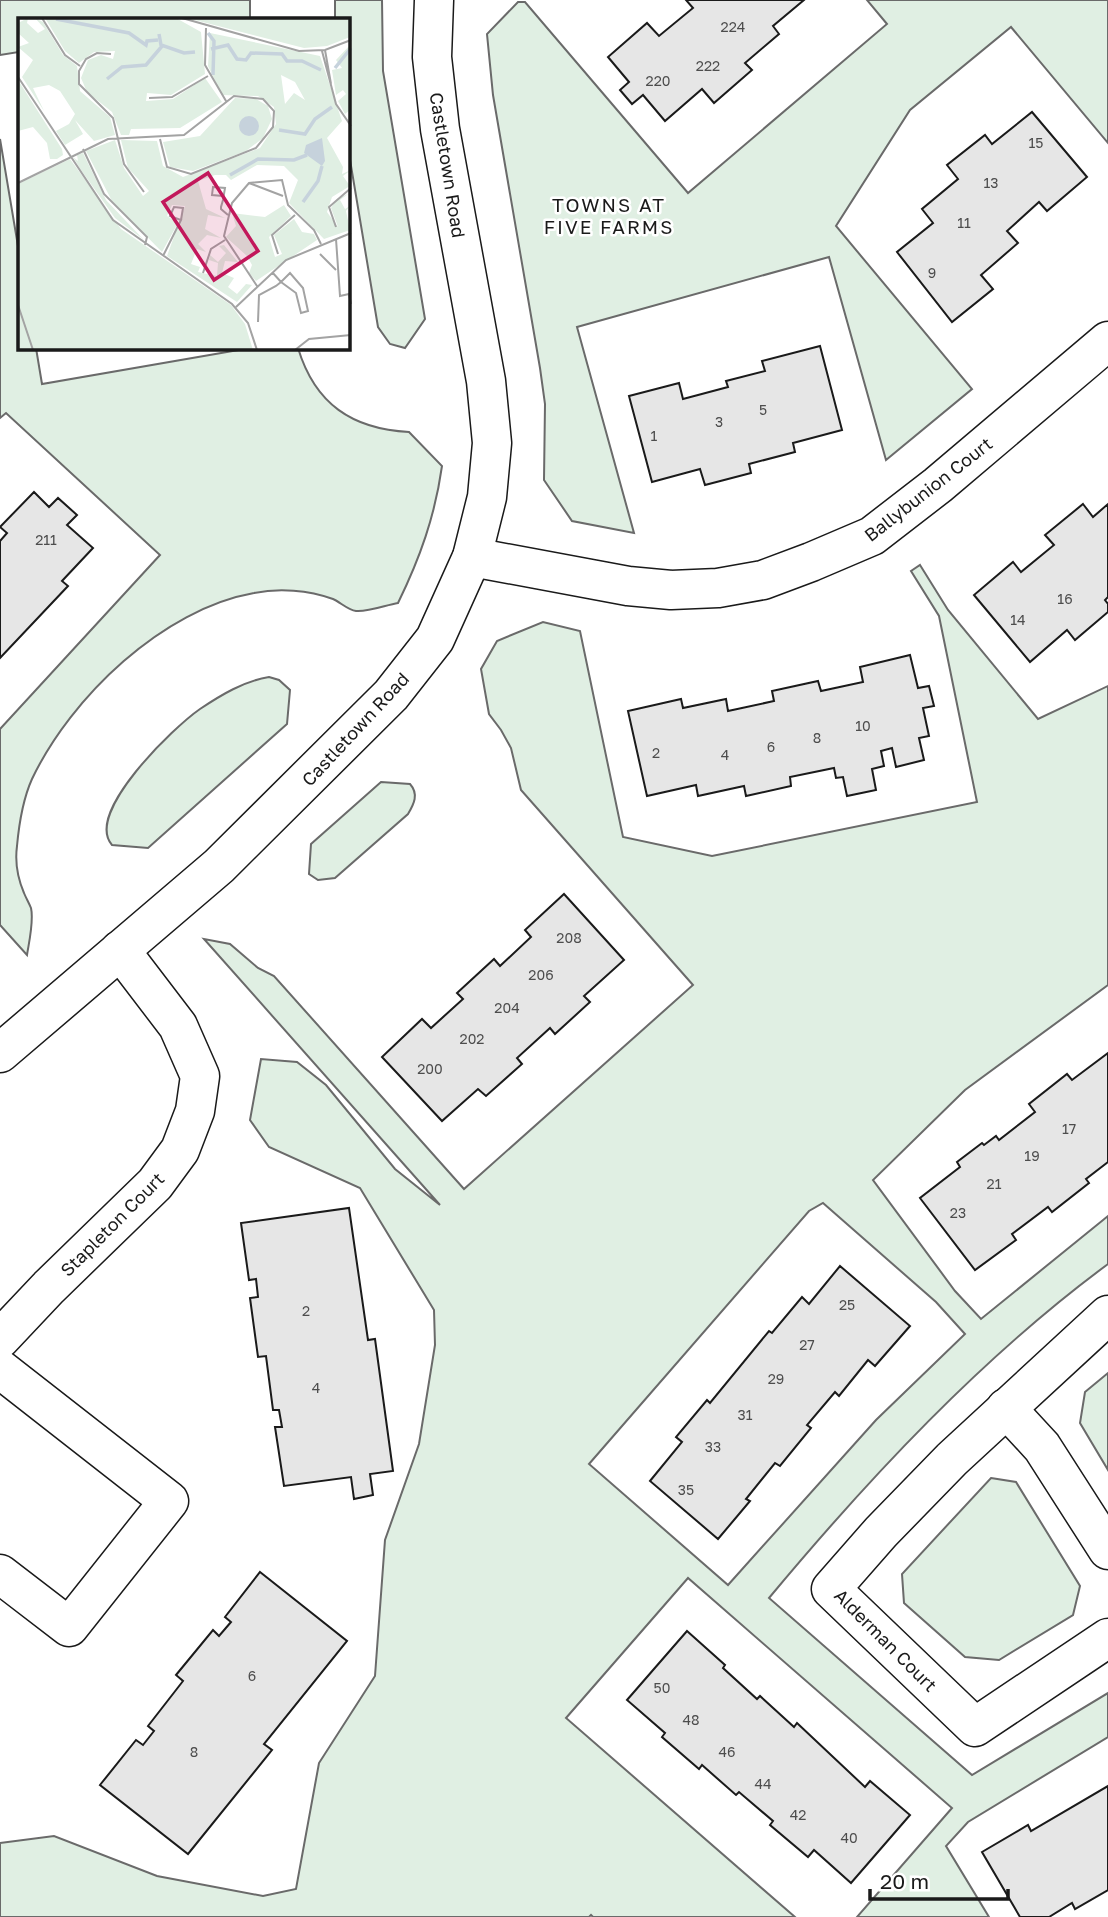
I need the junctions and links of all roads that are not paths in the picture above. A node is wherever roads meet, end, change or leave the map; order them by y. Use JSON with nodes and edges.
{"nodes":[{"id":1,"x":434,"y":0,"type":"edge"},
{"id":2,"x":1108,"y":341,"type":"edge"},
{"id":3,"x":472,"y":557,"type":"junction"},
{"id":4,"x":120,"y":950,"type":"junction"},
{"id":5,"x":0,"y":1053,"type":"edge"},
{"id":6,"x":1108,"y":1315,"type":"edge"},
{"id":7,"x":0,"y":1339,"type":"edge"},
{"id":8,"x":0,"y":1369,"type":"edge"},
{"id":9,"x":1006,"y":1408,"type":"junction"},
{"id":10,"x":1108,"y":1550,"type":"edge"},
{"id":11,"x":0,"y":1574,"type":"edge"},
{"id":12,"x":1108,"y":1638,"type":"edge"}],
"edges":[{"from":1,"to":3,"type":"street","name":"Castletown Road"},
{"from":2,"to":3,"type":"street","name":"Ballybunion Court"},
{"from":3,"to":4,"type":"street","name":"Castletown Road"},
{"from":4,"to":5,"type":"street","name":"Castletown Road"},
{"from":4,"to":7,"type":"street","name":"Stapleton Court"},
{"from":6,"to":9,"type":"street","name":"Alderman Court"},
{"from":8,"to":11,"type":"street"},
{"from":9,"to":10,"type":"street"},
{"from":9,"to":12,"type":"street","name":"Alderman Court"}]}
